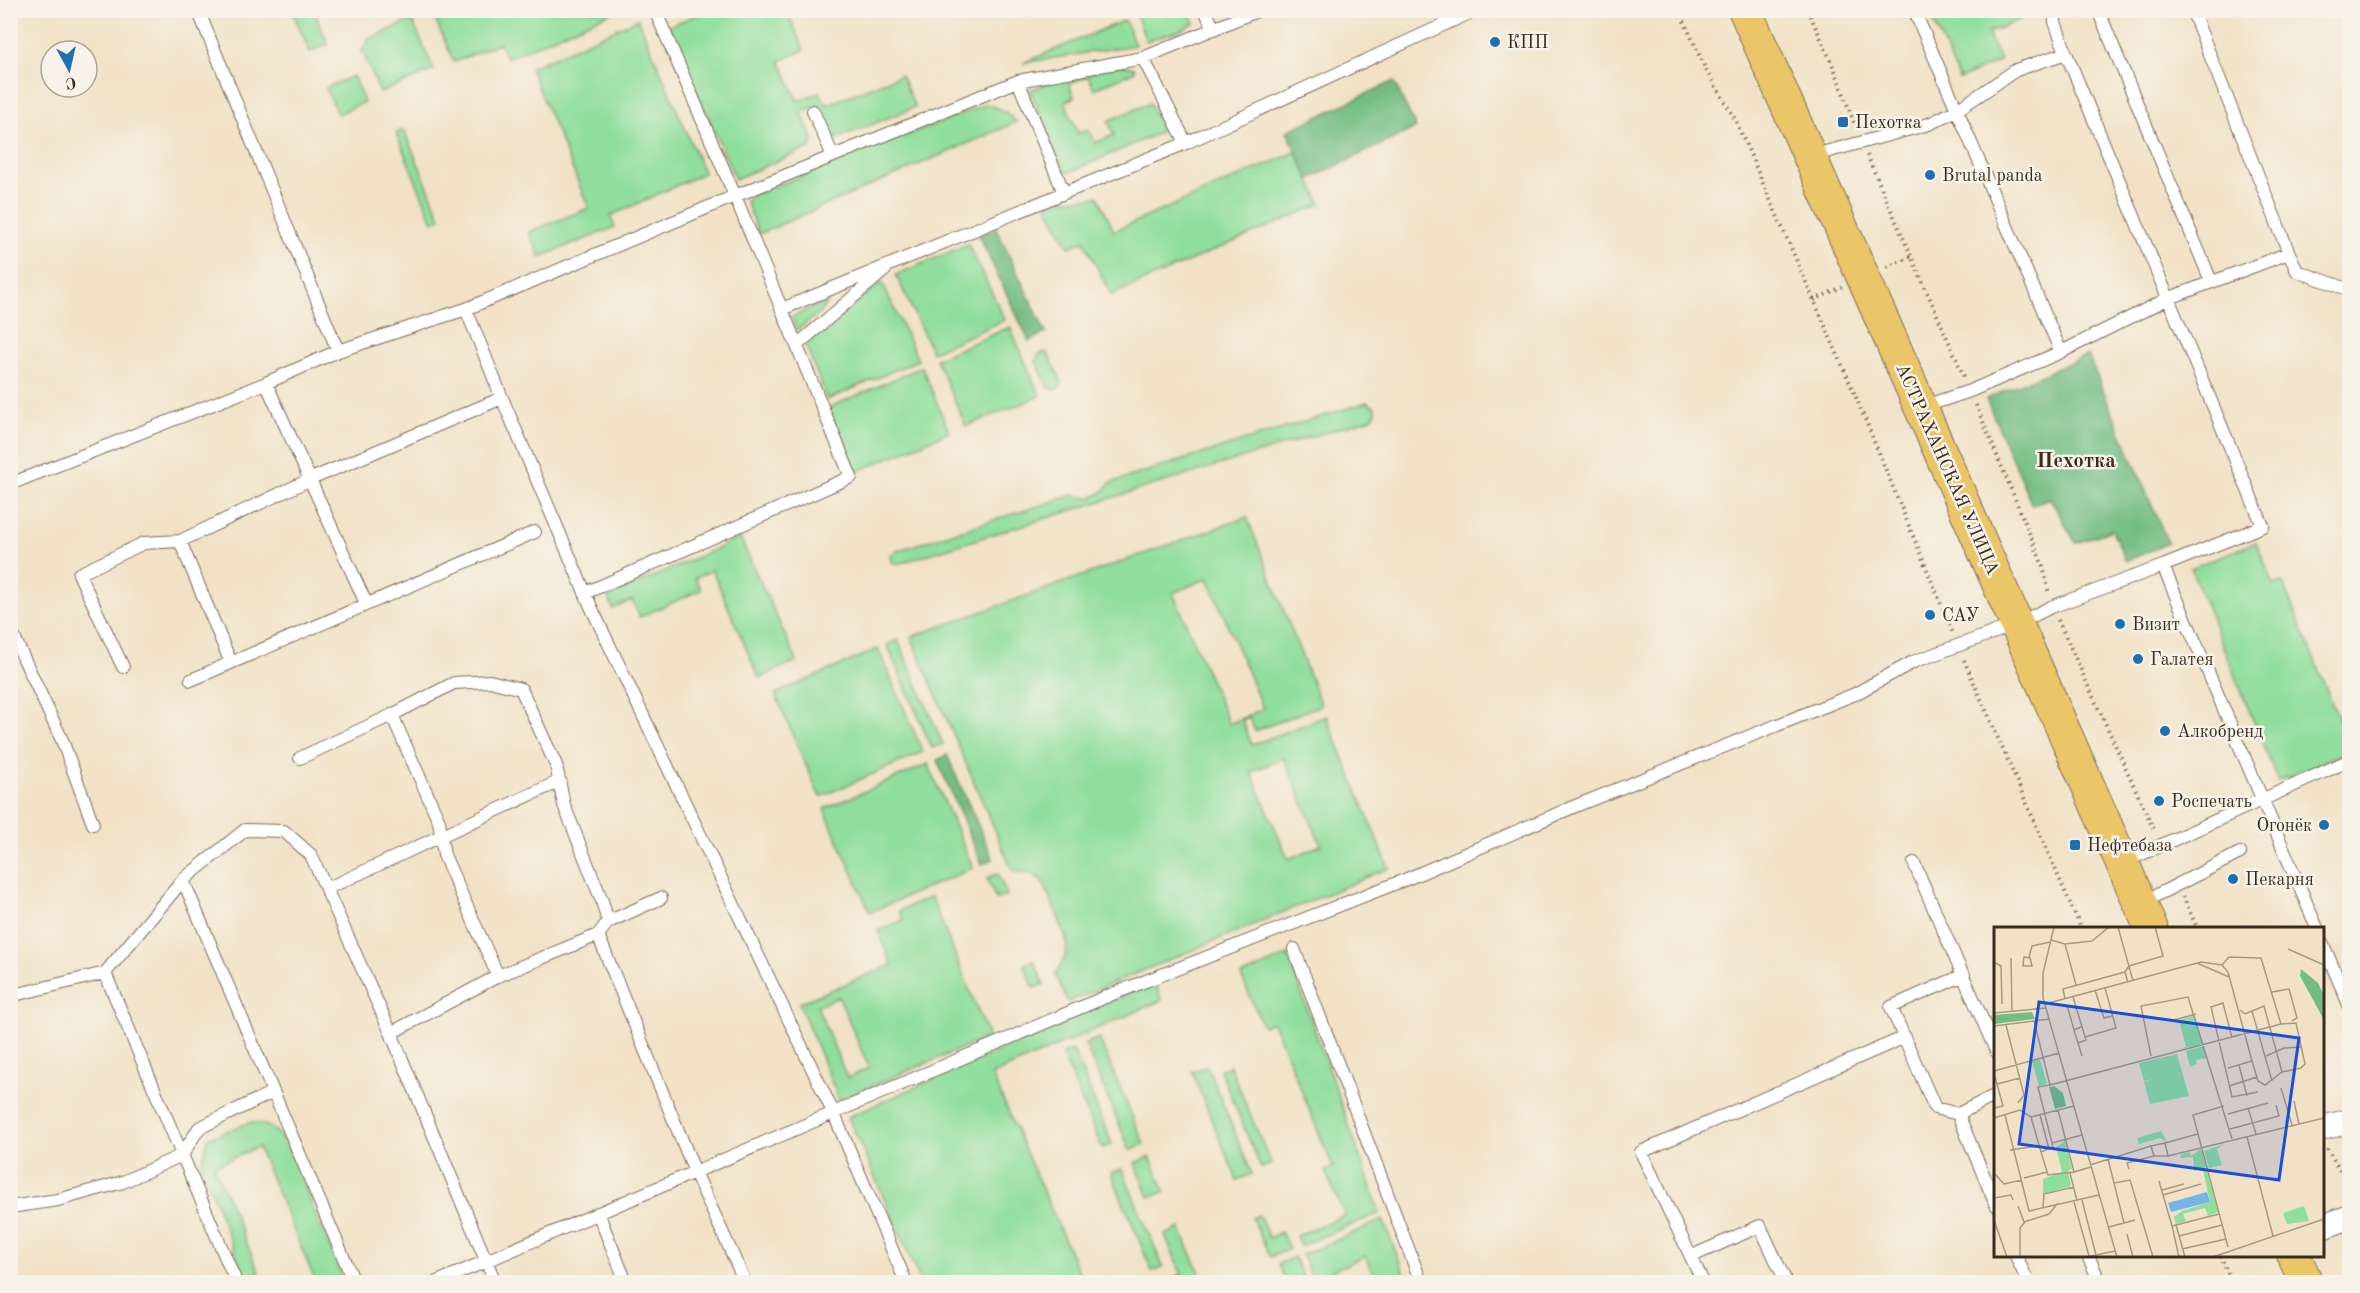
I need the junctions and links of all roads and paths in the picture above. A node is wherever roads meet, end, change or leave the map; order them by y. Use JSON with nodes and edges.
{"nodes":[{"id":1,"x":198,"y":10,"type":"edge"},
{"id":2,"x":655,"y":10,"type":"edge"},
{"id":3,"x":1205,"y":10,"type":"edge"},
{"id":4,"x":1259,"y":10,"type":"edge"},
{"id":5,"x":1476,"y":10,"type":"edge"},
{"id":6,"x":1680,"y":10,"type":"edge"},
{"id":7,"x":1745,"y":10,"type":"edge"},
{"id":8,"x":1808,"y":10,"type":"edge"},
{"id":9,"x":1914,"y":10,"type":"edge"},
{"id":10,"x":2055,"y":10,"type":"edge"},
{"id":11,"x":2098,"y":10,"type":"edge"},
{"id":12,"x":2192,"y":10,"type":"edge"},
{"id":13,"x":1214,"y":29,"type":"junction"},
{"id":14,"x":2066,"y":53,"type":"junction"},
{"id":15,"x":1143,"y":58,"type":"junction"},
{"id":16,"x":1018,"y":81,"type":"junction"},
{"id":17,"x":1957,"y":110,"type":"junction"},
{"id":18,"x":813,"y":111,"type":"dead end"},
{"id":19,"x":1861,"y":142,"type":"junction"},
{"id":20,"x":1186,"y":143,"type":"junction"},
{"id":21,"x":833,"y":156,"type":"junction"},
{"id":22,"x":1810,"y":156,"type":"junction"},
{"id":23,"x":1064,"y":193,"type":"junction"},
{"id":24,"x":735,"y":196,"type":"junction"},
{"id":25,"x":2289,"y":253,"type":"junction"},
{"id":26,"x":895,"y":262,"type":"junction"},
{"id":27,"x":2211,"y":281,"type":"junction"},
{"id":28,"x":2349,"y":290,"type":"edge"},
{"id":29,"x":2167,"y":299,"type":"junction"},
{"id":30,"x":466,"y":309,"type":"junction"},
{"id":31,"x":782,"y":309,"type":"junction"},
{"id":32,"x":796,"y":345,"type":"junction"},
{"id":33,"x":338,"y":351,"type":"junction"},
{"id":34,"x":2061,"y":352,"type":"junction"},
{"id":35,"x":266,"y":383,"type":"junction"},
{"id":36,"x":1970,"y":391,"type":"junction"},
{"id":37,"x":502,"y":398,"type":"junction"},
{"id":38,"x":1921,"y":408,"type":"junction"},
{"id":39,"x":311,"y":479,"type":"junction"},
{"id":40,"x":10,"y":484,"type":"edge"},
{"id":41,"x":535,"y":531,"type":"dead end"},
{"id":42,"x":180,"y":541,"type":"junction"},
{"id":43,"x":2163,"y":566,"type":"junction"},
{"id":44,"x":585,"y":593,"type":"junction"},
{"id":45,"x":366,"y":603,"type":"junction"},
{"id":46,"x":2052,"y":607,"type":"junction"},
{"id":47,"x":2017,"y":624,"type":"junction"},
{"id":48,"x":10,"y":629,"type":"edge"},
{"id":49,"x":1958,"y":647,"type":"junction"},
{"id":50,"x":231,"y":663,"type":"junction"},
{"id":51,"x":123,"y":667,"type":"dead end"},
{"id":52,"x":191,"y":680,"type":"dead end"},
{"id":53,"x":392,"y":715,"type":"junction"},
{"id":54,"x":300,"y":758,"type":"dead end"},
{"id":55,"x":2349,"y":760,"type":"edge"},
{"id":56,"x":560,"y":781,"type":"junction"},
{"id":57,"x":2264,"y":800,"type":"junction"},
{"id":58,"x":93,"y":824,"type":"dead end"},
{"id":59,"x":441,"y":835,"type":"junction"},
{"id":60,"x":2162,"y":846,"type":"junction"},
{"id":61,"x":2240,"y":853,"type":"dead end"},
{"id":62,"x":1914,"y":863,"type":"dead end"},
{"id":63,"x":2122,"y":863,"type":"junction"},
{"id":64,"x":183,"y":880,"type":"junction"},
{"id":65,"x":2177,"y":883,"type":"junction"},
{"id":66,"x":326,"y":889,"type":"junction"},
{"id":67,"x":661,"y":898,"type":"dead end"},
{"id":68,"x":2146,"y":916,"type":"edge"},
{"id":69,"x":608,"y":922,"type":"junction"},
{"id":70,"x":2081,"y":927,"type":"edge"},
{"id":71,"x":2198,"y":927,"type":"edge"},
{"id":72,"x":2317,"y":927,"type":"edge"},
{"id":73,"x":598,"y":935,"type":"junction"},
{"id":74,"x":2324,"y":947,"type":"edge"},
{"id":75,"x":1294,"y":949,"type":"dead end"},
{"id":76,"x":105,"y":973,"type":"junction"},
{"id":77,"x":1964,"y":975,"type":"junction"},
{"id":78,"x":498,"y":976,"type":"junction"},
{"id":79,"x":10,"y":996,"type":"edge"},
{"id":80,"x":2349,"y":1007,"type":"edge"},
{"id":81,"x":391,"y":1033,"type":"junction"},
{"id":82,"x":1905,"y":1037,"type":"junction"},
{"id":83,"x":1994,"y":1049,"type":"edge"},
{"id":84,"x":273,"y":1092,"type":"junction"},
{"id":85,"x":1994,"y":1096,"type":"edge"},
{"id":86,"x":833,"y":1112,"type":"junction"},
{"id":87,"x":1958,"y":1114,"type":"junction"},
{"id":88,"x":2349,"y":1120,"type":"edge"},
{"id":89,"x":2324,"y":1127,"type":"edge"},
{"id":90,"x":2324,"y":1145,"type":"edge"},
{"id":91,"x":182,"y":1155,"type":"junction"},
{"id":92,"x":695,"y":1172,"type":"junction"},
{"id":93,"x":2349,"y":1187,"type":"edge"},
{"id":94,"x":1994,"y":1203,"type":"edge"},
{"id":95,"x":10,"y":1208,"type":"edge"},
{"id":96,"x":598,"y":1213,"type":"junction"},
{"id":97,"x":2349,"y":1217,"type":"edge"},
{"id":98,"x":2324,"y":1226,"type":"edge"},
{"id":99,"x":1692,"y":1256,"type":"junction"},
{"id":100,"x":2016,"y":1257,"type":"edge"},
{"id":101,"x":2088,"y":1257,"type":"edge"},
{"id":102,"x":2220,"y":1257,"type":"edge"},
{"id":103,"x":486,"y":1261,"type":"junction"},
{"id":104,"x":236,"y":1282,"type":"edge"},
{"id":105,"x":354,"y":1282,"type":"edge"},
{"id":106,"x":437,"y":1282,"type":"edge"},
{"id":107,"x":495,"y":1282,"type":"edge"},
{"id":108,"x":626,"y":1282,"type":"edge"},
{"id":109,"x":745,"y":1282,"type":"edge"},
{"id":110,"x":906,"y":1282,"type":"edge"},
{"id":111,"x":1421,"y":1282,"type":"edge"},
{"id":112,"x":1703,"y":1282,"type":"edge"},
{"id":113,"x":1786,"y":1282,"type":"edge"},
{"id":114,"x":2028,"y":1282,"type":"edge"},
{"id":115,"x":2100,"y":1282,"type":"edge"},
{"id":116,"x":2232,"y":1282,"type":"edge"}],
"edges":[{"from":1,"to":33,"type":"lane"},
{"from":2,"to":24,"type":"lane"},
{"from":3,"to":13,"type":"lane"},
{"from":4,"to":13,"type":"lane"},
{"from":5,"to":20,"type":"lane"},
{"from":6,"to":49,"type":"path"},
{"from":7,"to":22,"type":"main road","name":"АСТРАХАНСКАЯ УЛИЦА"},
{"from":8,"to":19,"type":"path"},
{"from":9,"to":17,"type":"lane"},
{"from":10,"to":14,"type":"lane"},
{"from":11,"to":27,"type":"lane"},
{"from":12,"to":25,"type":"lane"},
{"from":13,"to":15,"type":"lane"},
{"from":14,"to":17,"type":"lane"},
{"from":14,"to":29,"type":"lane"},
{"from":15,"to":16,"type":"lane"},
{"from":15,"to":20,"type":"lane"},
{"from":16,"to":21,"type":"lane"},
{"from":16,"to":23,"type":"lane"},
{"from":17,"to":19,"type":"lane"},
{"from":17,"to":34,"type":"lane"},
{"from":18,"to":21,"type":"lane"},
{"from":19,"to":22,"type":"lane"},
{"from":19,"to":36,"type":"path"},
{"from":20,"to":23,"type":"lane"},
{"from":21,"to":24,"type":"lane"},
{"from":22,"to":38,"type":"main road","name":"АСТРАХАНСКАЯ УЛИЦА"},
{"from":23,"to":26,"type":"lane"},
{"from":24,"to":30,"type":"lane"},
{"from":24,"to":31,"type":"lane"},
{"from":25,"to":27,"type":"lane"},
{"from":25,"to":28,"type":"lane"},
{"from":26,"to":31,"type":"lane"},
{"from":26,"to":32,"type":"lane"},
{"from":27,"to":29,"type":"lane"},
{"from":29,"to":34,"type":"lane"},
{"from":29,"to":43,"type":"lane"},
{"from":30,"to":33,"type":"lane"},
{"from":30,"to":37,"type":"lane"},
{"from":31,"to":32,"type":"lane"},
{"from":32,"to":44,"type":"lane"},
{"from":33,"to":35,"type":"lane"},
{"from":34,"to":36,"type":"lane"},
{"from":35,"to":39,"type":"lane"},
{"from":35,"to":40,"type":"lane"},
{"from":36,"to":38,"type":"lane"},
{"from":36,"to":46,"type":"path"},
{"from":37,"to":39,"type":"lane"},
{"from":37,"to":44,"type":"lane"},
{"from":38,"to":47,"type":"main road","name":"АСТРАХАНСКАЯ УЛИЦА"},
{"from":39,"to":42,"type":"lane"},
{"from":39,"to":45,"type":"lane"},
{"from":41,"to":45,"type":"lane"},
{"from":42,"to":50,"type":"lane"},
{"from":42,"to":51,"type":"lane"},
{"from":43,"to":46,"type":"lane"},
{"from":43,"to":57,"type":"lane"},
{"from":44,"to":86,"type":"lane"},
{"from":45,"to":50,"type":"lane"},
{"from":46,"to":47,"type":"lane"},
{"from":46,"to":60,"type":"path"},
{"from":47,"to":49,"type":"lane"},
{"from":47,"to":63,"type":"main road","name":"АСТРАХАНСКАЯ УЛИЦА"},
{"from":48,"to":58,"type":"lane"},
{"from":49,"to":70,"type":"path"},
{"from":49,"to":86,"type":"lane"},
{"from":50,"to":52,"type":"lane"},
{"from":53,"to":54,"type":"lane"},
{"from":53,"to":56,"type":"lane"},
{"from":53,"to":59,"type":"lane"},
{"from":55,"to":57,"type":"lane"},
{"from":56,"to":59,"type":"lane"},
{"from":56,"to":69,"type":"lane"},
{"from":57,"to":60,"type":"lane"},
{"from":57,"to":72,"type":"lane"},
{"from":59,"to":66,"type":"lane"},
{"from":59,"to":78,"type":"lane"},
{"from":60,"to":63,"type":"lane"},
{"from":61,"to":65,"type":"lane"},
{"from":62,"to":77,"type":"lane"},
{"from":63,"to":68,"type":"main road","name":"АСТРАХАНСКАЯ УЛИЦА"},
{"from":64,"to":66,"type":"lane"},
{"from":64,"to":76,"type":"lane"},
{"from":64,"to":84,"type":"lane"},
{"from":65,"to":68,"type":"lane"},
{"from":65,"to":71,"type":"path"},
{"from":66,"to":81,"type":"lane"},
{"from":67,"to":69,"type":"lane"},
{"from":69,"to":73,"type":"lane"},
{"from":73,"to":78,"type":"lane"},
{"from":73,"to":92,"type":"lane"},
{"from":74,"to":80,"type":"lane"},
{"from":75,"to":111,"type":"lane"},
{"from":76,"to":79,"type":"lane"},
{"from":76,"to":91,"type":"lane"},
{"from":77,"to":82,"type":"lane"},
{"from":77,"to":83,"type":"lane"},
{"from":78,"to":81,"type":"lane"},
{"from":81,"to":103,"type":"lane"},
{"from":82,"to":87,"type":"lane"},
{"from":82,"to":99,"type":"lane"},
{"from":84,"to":91,"type":"lane"},
{"from":84,"to":105,"type":"lane"},
{"from":85,"to":87,"type":"lane"},
{"from":86,"to":92,"type":"lane"},
{"from":86,"to":110,"type":"lane"},
{"from":87,"to":94,"type":"lane"},
{"from":88,"to":89,"type":"street"},
{"from":90,"to":93,"type":"path"},
{"from":91,"to":95,"type":"lane"},
{"from":91,"to":104,"type":"lane"},
{"from":92,"to":96,"type":"lane"},
{"from":92,"to":109,"type":"lane"},
{"from":96,"to":103,"type":"lane"},
{"from":96,"to":108,"type":"lane"},
{"from":97,"to":98,"type":"street"},
{"from":99,"to":112,"type":"lane"},
{"from":99,"to":113,"type":"lane"},
{"from":100,"to":114,"type":"lane"},
{"from":101,"to":115,"type":"lane"},
{"from":102,"to":116,"type":"path"},
{"from":103,"to":106,"type":"lane"},
{"from":103,"to":107,"type":"lane"}]}
